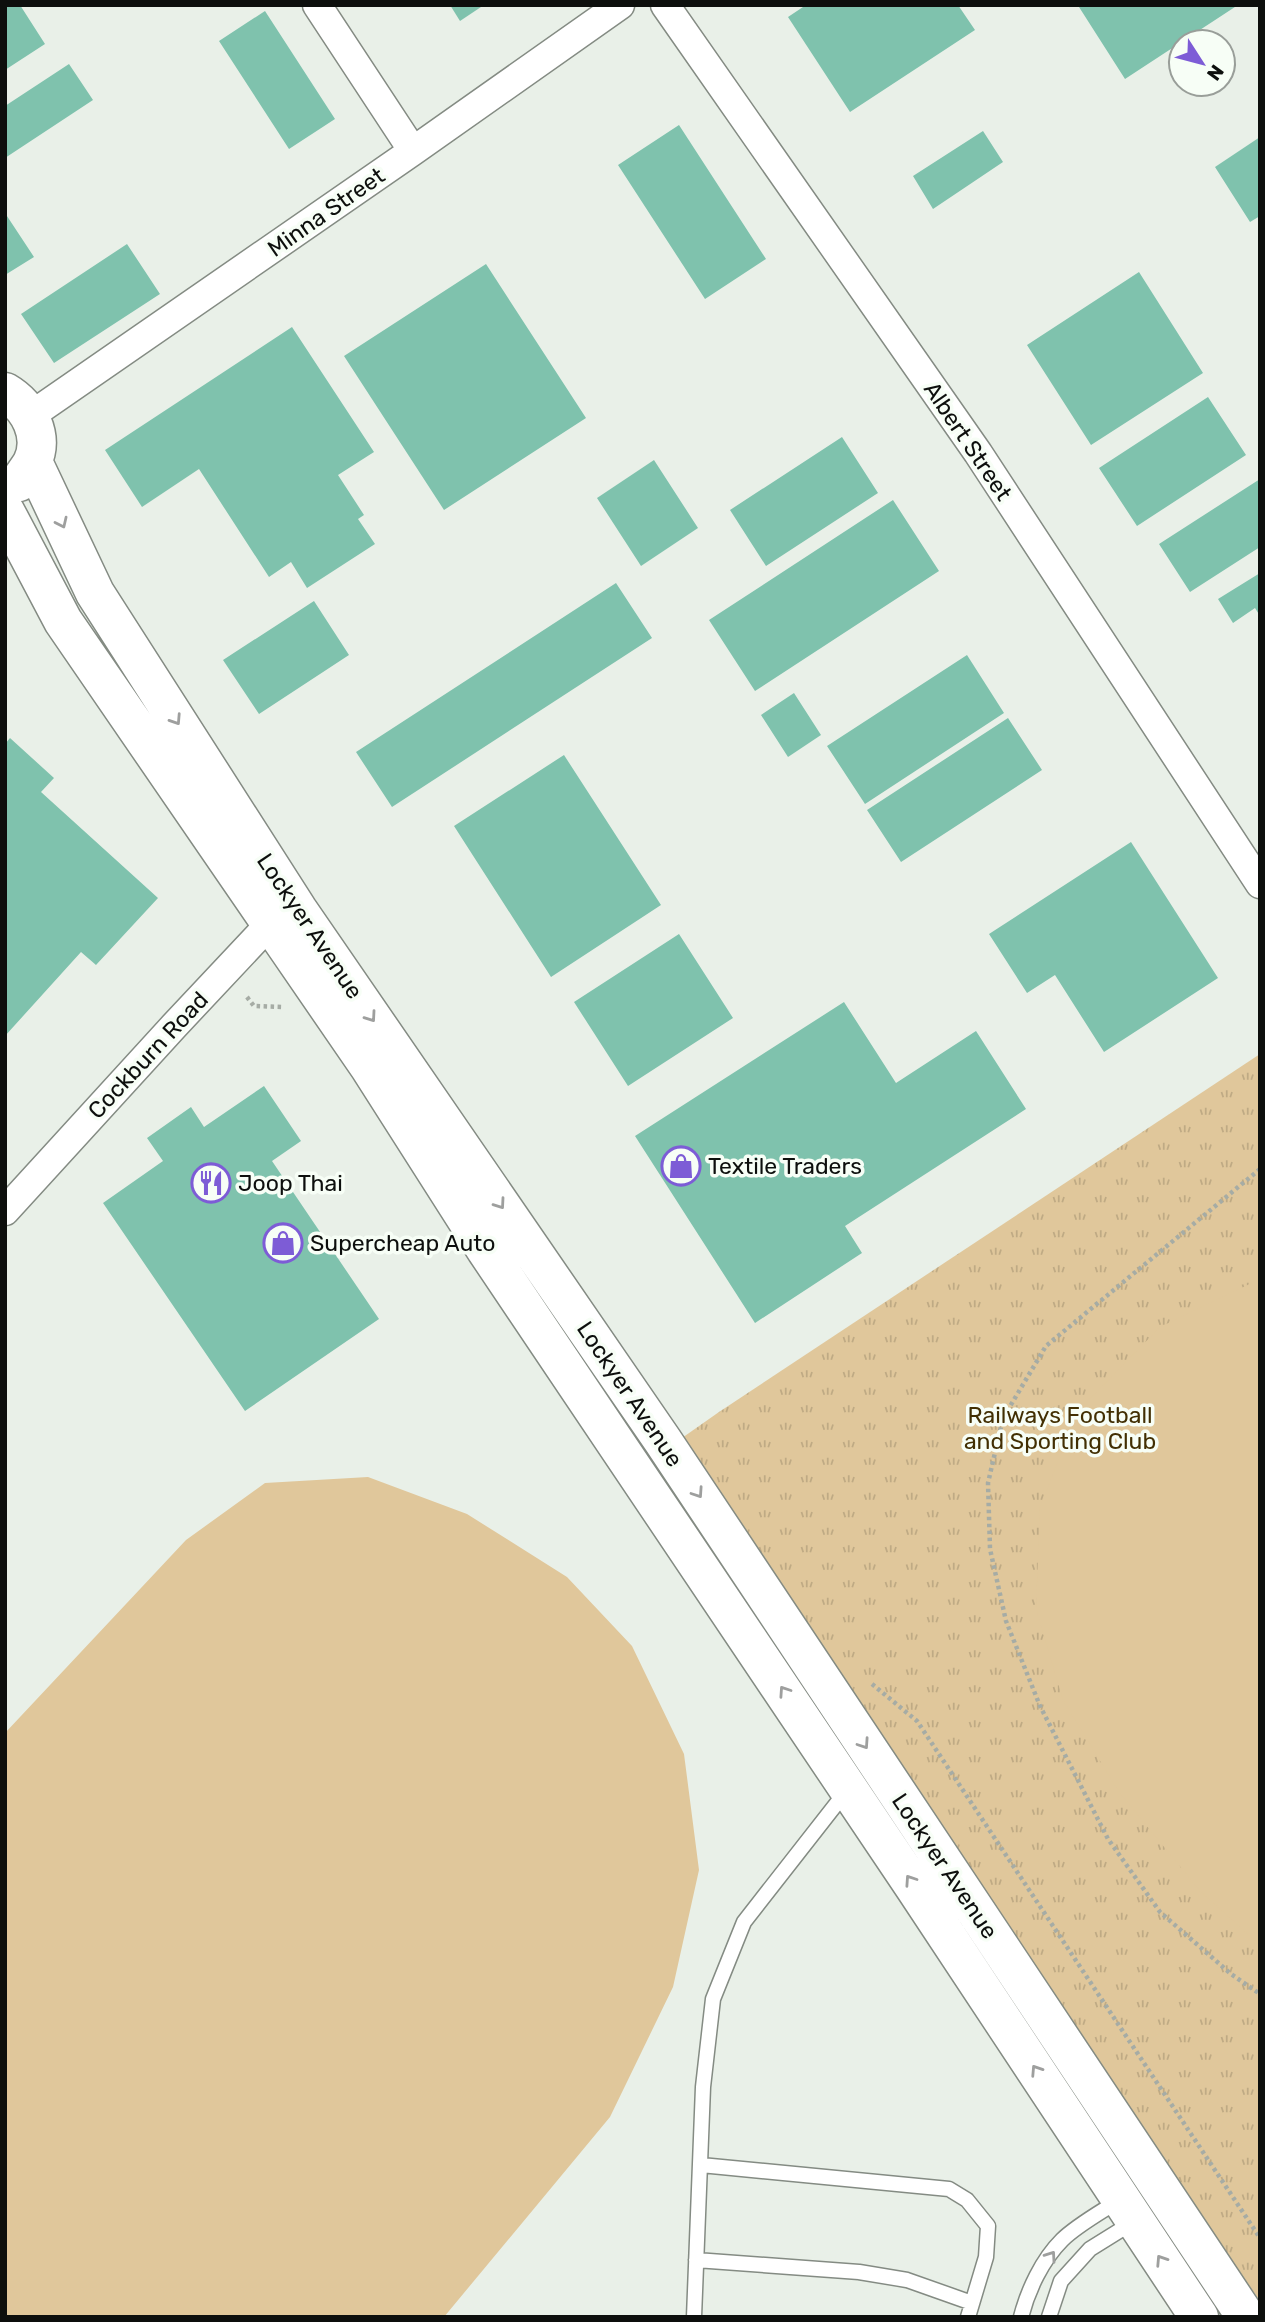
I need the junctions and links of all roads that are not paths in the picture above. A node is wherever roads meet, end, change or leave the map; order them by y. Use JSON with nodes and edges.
{"nodes":[{"id":1,"x":317,"y":5,"type":"edge"},
{"id":2,"x":620,"y":5,"type":"edge"},
{"id":3,"x":665,"y":5,"type":"edge"},
{"id":4,"x":413,"y":151,"type":"junction"},
{"id":5,"x":18,"y":404,"type":"edge"},
{"id":6,"x":33,"y":461,"type":"junction"},
{"id":7,"x":5,"y":490,"type":"edge"},
{"id":8,"x":5,"y":511,"type":"edge"},
{"id":9,"x":1260,"y":884,"type":"edge"},
{"id":10,"x":281,"y":912,"type":"junction"},
{"id":11,"x":5,"y":1211,"type":"edge"},
{"id":12,"x":849,"y":1789,"type":"junction"},
{"id":13,"x":701,"y":2165,"type":"junction"},
{"id":14,"x":1145,"y":2200,"type":"junction"},
{"id":15,"x":696,"y":2260,"type":"junction"},
{"id":16,"x":970,"y":2310,"type":"edge"},
{"id":17,"x":694,"y":2317,"type":"edge"},
{"id":18,"x":1021,"y":2317,"type":"edge"},
{"id":19,"x":1049,"y":2317,"type":"edge"},
{"id":20,"x":1199,"y":2317,"type":"edge"},
{"id":21,"x":1246,"y":2317,"type":"edge"}],
"edges":[{"from":1,"to":4,"type":"street"},
{"from":2,"to":4,"type":"street","name":"Minna Street"},
{"from":3,"to":9,"type":"street","name":"Albert Street"},
{"from":4,"to":5,"type":"street","name":"Minna Street"},
{"from":5,"to":6,"type":"main road"},
{"from":6,"to":7,"type":"main road"},
{"from":6,"to":10,"type":"main road","name":"Lockyer Avenue","one_way":true},
{"from":8,"to":10,"type":"main road","name":"Lockyer Avenue"},
{"from":10,"to":11,"type":"street","name":"Cockburn Road"},
{"from":12,"to":10,"type":"main road","name":"Lockyer Avenue","one_way":true},
{"from":10,"to":14,"type":"main road","name":"Lockyer Avenue","one_way":true},
{"from":12,"to":13,"type":"lane"},
{"from":14,"to":12,"type":"main road","name":"Lockyer Avenue","one_way":true},
{"from":13,"to":15,"type":"lane"},
{"from":13,"to":16,"type":"lane"},
{"from":18,"to":14,"type":"lane","one_way":true},
{"from":14,"to":19,"type":"lane"},
{"from":20,"to":14,"type":"main road","name":"Lockyer Avenue","one_way":true},
{"from":14,"to":21,"type":"main road","name":"Lockyer Avenue"},
{"from":15,"to":16,"type":"lane"},
{"from":15,"to":17,"type":"lane"}]}
